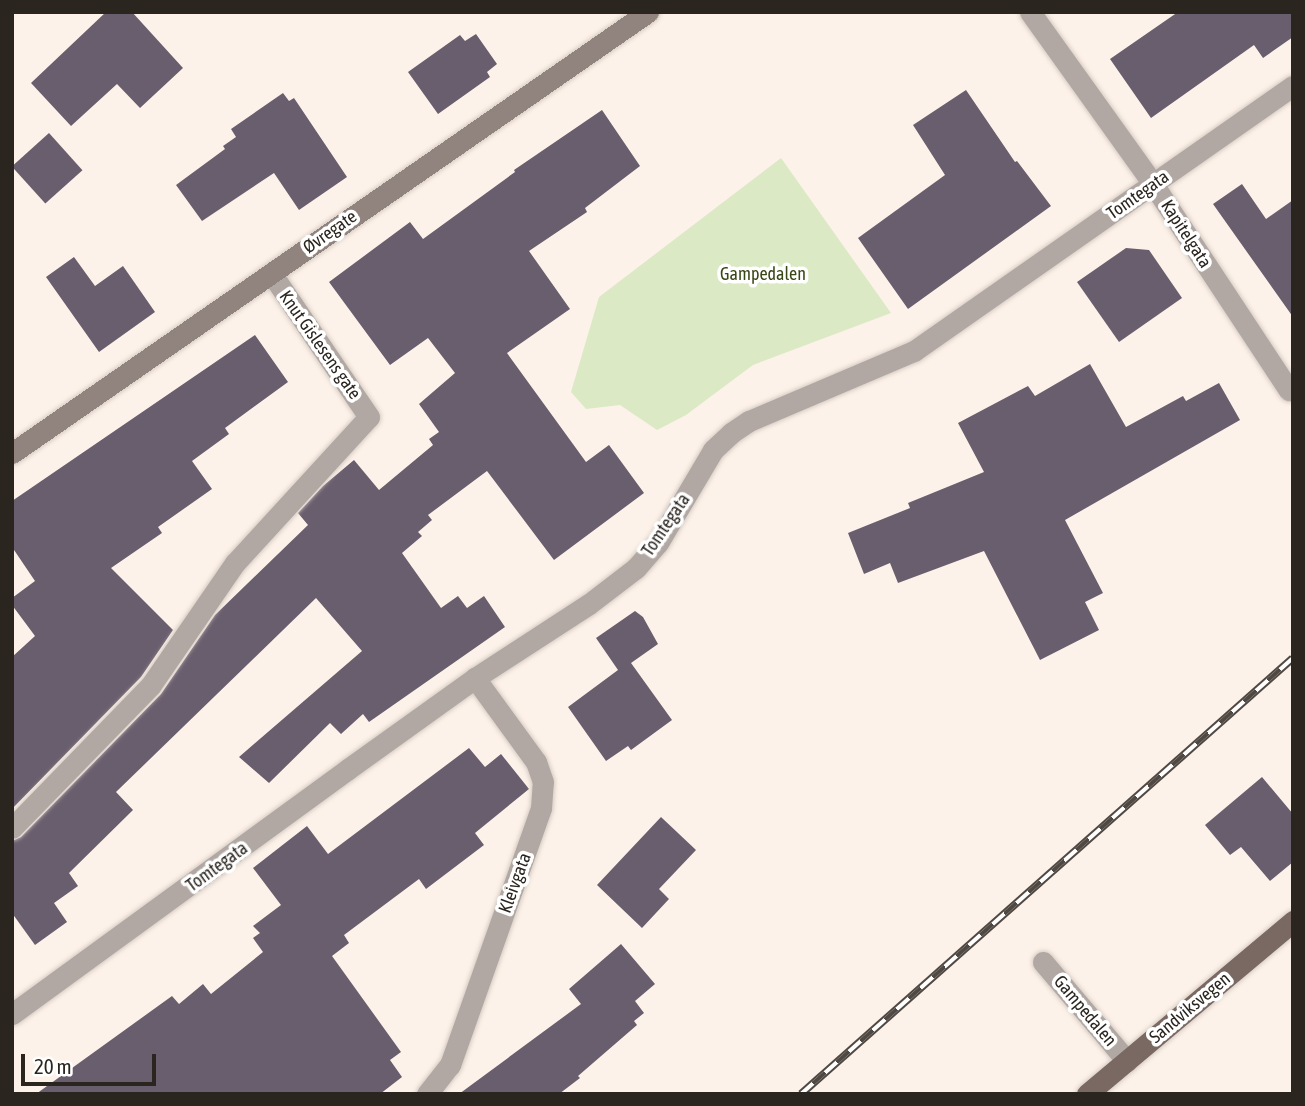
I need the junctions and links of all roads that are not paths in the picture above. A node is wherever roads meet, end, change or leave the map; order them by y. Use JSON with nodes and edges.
{"nodes":[{"id":1,"x":648,"y":12,"type":"edge"},
{"id":2,"x":1030,"y":12,"type":"edge"},
{"id":3,"x":1293,"y":86,"type":"edge"},
{"id":4,"x":1153,"y":184,"type":"junction"},
{"id":5,"x":271,"y":274,"type":"junction"},
{"id":6,"x":1289,"y":390,"type":"dead end"},
{"id":7,"x":12,"y":453,"type":"edge"},
{"id":8,"x":475,"y":678,"type":"junction"},
{"id":9,"x":12,"y":828,"type":"edge"},
{"id":10,"x":1293,"y":921,"type":"edge"},
{"id":11,"x":1043,"y":962,"type":"dead end"},
{"id":12,"x":12,"y":1014,"type":"edge"},
{"id":13,"x":1127,"y":1061,"type":"junction"},
{"id":14,"x":427,"y":1094,"type":"edge"},
{"id":15,"x":1087,"y":1094,"type":"edge"}],
"edges":[{"from":1,"to":5,"type":"street","name":"Øvregate"},
{"from":2,"to":4,"type":"street","name":"Kapitelgata"},
{"from":3,"to":4,"type":"street","name":"Tomtegata"},
{"from":4,"to":6,"type":"street","name":"Kapitelgata"},
{"from":4,"to":8,"type":"street","name":"Tomtegata"},
{"from":5,"to":7,"type":"street","name":"Øvregate"},
{"from":5,"to":9,"type":"street","name":"Knut Gislesens gate"},
{"from":8,"to":12,"type":"street","name":"Tomtegata"},
{"from":8,"to":14,"type":"street","name":"Kleivgata"},
{"from":10,"to":13,"type":"main road","name":"Sandviksvegen"},
{"from":11,"to":13,"type":"street","name":"Gampedalen"},
{"from":13,"to":15,"type":"main road","name":"Sandviksvegen"}]}
